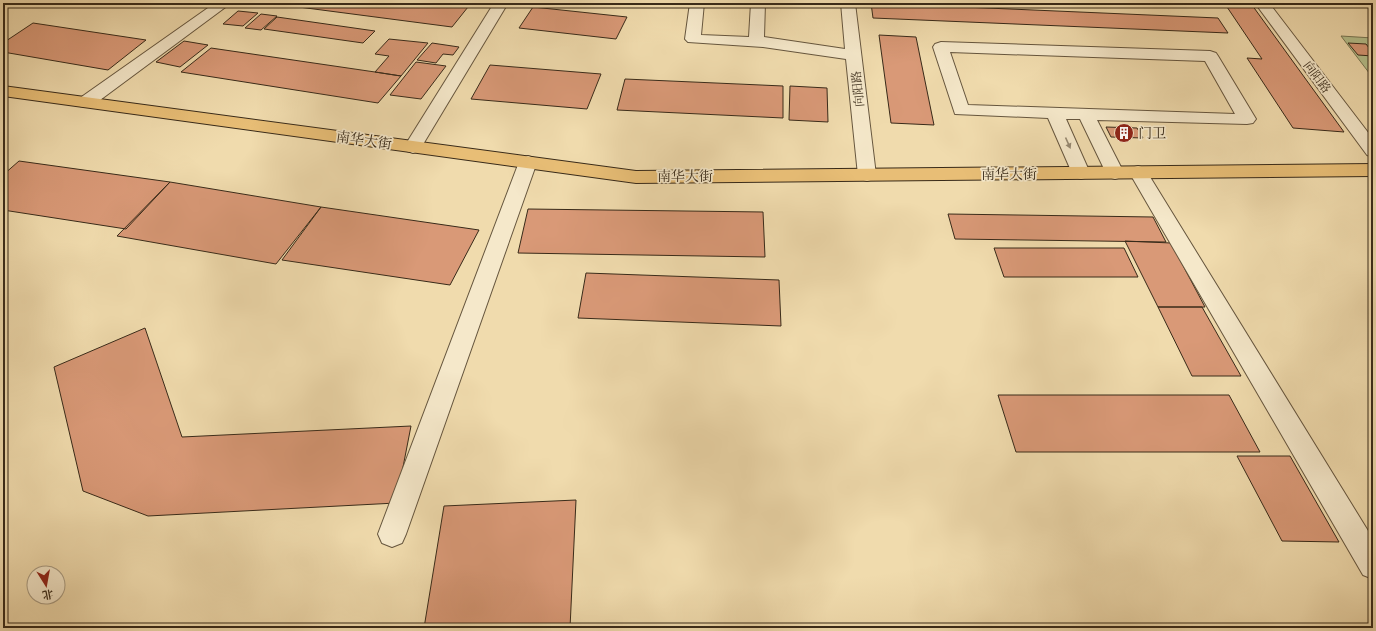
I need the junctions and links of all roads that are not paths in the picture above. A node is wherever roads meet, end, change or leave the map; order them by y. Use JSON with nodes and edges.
{"nodes":[{"id":1,"x":224,"y":3,"type":"edge"},
{"id":2,"x":500,"y":3,"type":"edge"},
{"id":3,"x":697,"y":3,"type":"edge"},
{"id":4,"x":758,"y":3,"type":"edge"},
{"id":5,"x":848,"y":3,"type":"edge"},
{"id":6,"x":1262,"y":3,"type":"edge"},
{"id":7,"x":756,"y":42,"type":"junction"},
{"id":8,"x":854,"y":55,"type":"junction"},
{"id":9,"x":3,"y":91,"type":"edge"},
{"id":10,"x":86,"y":102,"type":"junction"},
{"id":11,"x":1055,"y":114,"type":"junction"},
{"id":12,"x":1086,"y":115,"type":"junction"},
{"id":13,"x":413,"y":147,"type":"junction"},
{"id":14,"x":1373,"y":152,"type":"edge"},
{"id":15,"x":528,"y":162,"type":"junction"},
{"id":16,"x":1373,"y":170,"type":"edge"},
{"id":17,"x":1138,"y":172,"type":"junction"},
{"id":18,"x":1082,"y":173,"type":"junction"},
{"id":19,"x":1115,"y":173,"type":"junction"},
{"id":20,"x":867,"y":175,"type":"junction"},
{"id":21,"x":392,"y":534,"type":"dead end"},
{"id":22,"x":1373,"y":565,"type":"edge"}],
"edges":[{"from":1,"to":10,"type":"street"},
{"from":2,"to":13,"type":"street"},
{"from":3,"to":7,"type":"street"},
{"from":4,"to":7,"type":"street"},
{"from":5,"to":8,"type":"street","name":"向阳路"},
{"from":6,"to":14,"type":"street","name":"向阳路"},
{"from":7,"to":8,"type":"street"},
{"from":8,"to":20,"type":"street","name":"向阳路"},
{"from":9,"to":10,"type":"main road","name":"南华大街"},
{"from":10,"to":13,"type":"main road","name":"南华大街"},
{"from":11,"to":12,"type":"street"},
{"from":11,"to":12,"type":"street"},
{"from":11,"to":18,"type":"street","one_way":true},
{"from":12,"to":19,"type":"street"},
{"from":13,"to":15,"type":"main road","name":"南华大街"},
{"from":15,"to":20,"type":"main road","name":"南华大街"},
{"from":15,"to":21,"type":"street"},
{"from":16,"to":17,"type":"main road","name":"南华大街"},
{"from":17,"to":19,"type":"main road","name":"南华大街"},
{"from":17,"to":22,"type":"street"},
{"from":18,"to":19,"type":"main road","name":"南华大街"},
{"from":18,"to":20,"type":"main road","name":"南华大街"}]}
